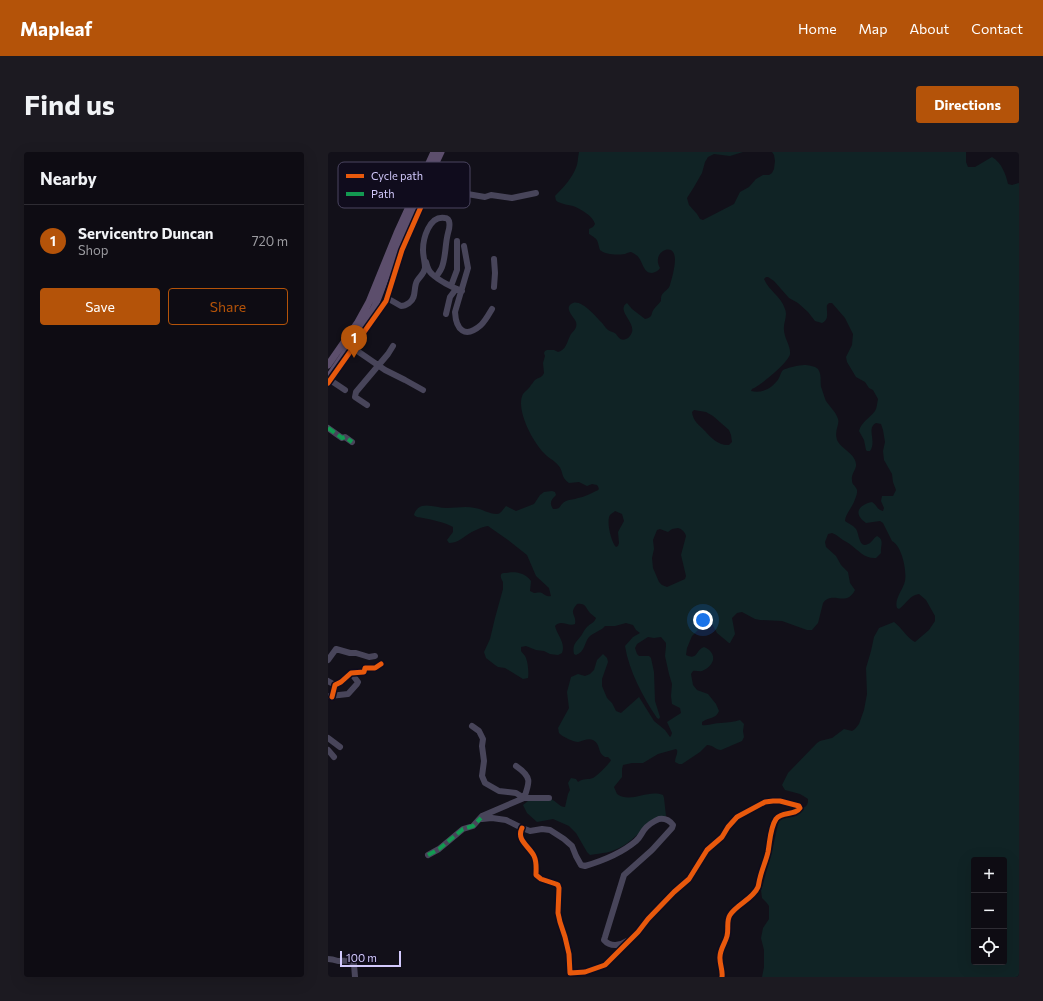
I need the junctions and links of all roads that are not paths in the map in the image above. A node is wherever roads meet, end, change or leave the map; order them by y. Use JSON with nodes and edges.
{"nodes":[{"id":1,"x":434,"y":152,"type":"edge"},
{"id":2,"x":441,"y":152,"type":"edge"},
{"id":3,"x":429,"y":162,"type":"edge"},
{"id":4,"x":436,"y":162,"type":"edge"},
{"id":5,"x":536,"y":193,"type":"dead end"},
{"id":6,"x":470,"y":195,"type":"edge"},
{"id":7,"x":408,"y":208,"type":"edge"},
{"id":8,"x":415,"y":208,"type":"edge"},
{"id":9,"x":420,"y":208,"type":"edge"},
{"id":10,"x":457,"y":241,"type":"dead end"},
{"id":11,"x":464,"y":246,"type":"dead end"},
{"id":12,"x":424,"y":257,"type":"junction"},
{"id":13,"x":494,"y":259,"type":"dead end"},
{"id":14,"x":434,"y":276,"type":"junction"},
{"id":15,"x":421,"y":277,"type":"junction"},
{"id":16,"x":494,"y":287,"type":"dead end"},
{"id":17,"x":456,"y":289,"type":"junction"},
{"id":18,"x":387,"y":298,"type":"junction"},
{"id":19,"x":492,"y":309,"type":"dead end"},
{"id":20,"x":446,"y":314,"type":"dead end"},
{"id":21,"x":393,"y":346,"type":"dead end"},
{"id":22,"x":353,"y":348,"type":"junction"},
{"id":23,"x":328,"y":365,"type":"edge"},
{"id":24,"x":378,"y":365,"type":"junction"},
{"id":25,"x":329,"y":380,"type":"edge"},
{"id":26,"x":346,"y":390,"type":"dead end"},
{"id":27,"x":423,"y":390,"type":"dead end"},
{"id":28,"x":367,"y":406,"type":"dead end"},
{"id":29,"x":328,"y":428,"type":"edge"},
{"id":30,"x":352,"y":442,"type":"dead end"},
{"id":31,"x":375,"y":656,"type":"dead end"},
{"id":32,"x":328,"y":660,"type":"edge"},
{"id":33,"x":381,"y":664,"type":"dead end"},
{"id":34,"x":350,"y":672,"type":"junction"},
{"id":35,"x":328,"y":681,"type":"edge"},
{"id":36,"x":335,"y":685,"type":"junction"},
{"id":37,"x":330,"y":696,"type":"edge"},
{"id":38,"x":472,"y":726,"type":"dead end"},
{"id":39,"x":328,"y":738,"type":"edge"},
{"id":40,"x":340,"y":747,"type":"dead end"},
{"id":41,"x":328,"y":750,"type":"edge"},
{"id":42,"x":334,"y":757,"type":"dead end"},
{"id":43,"x":516,"y":766,"type":"dead end"},
{"id":44,"x":524,"y":798,"type":"junction"},
{"id":45,"x":549,"y":798,"type":"dead end"},
{"id":46,"x":481,"y":818,"type":"junction"},
{"id":47,"x":522,"y":828,"type":"junction"},
{"id":48,"x":428,"y":854,"type":"dead end"},
{"id":49,"x":638,"y":932,"type":"junction"},
{"id":50,"x":328,"y":959,"type":"edge"},
{"id":51,"x":355,"y":977,"type":"edge"},
{"id":52,"x":722,"y":977,"type":"edge"}],
"edges":[{"from":1,"to":3,"type":"main road"},
{"from":2,"to":4,"type":"main road"},
{"from":5,"to":6,"type":"street"},
{"from":7,"to":23,"type":"main road"},
{"from":8,"to":25,"type":"main road"},
{"from":9,"to":18,"type":"street"},
{"from":10,"to":17,"type":"street"},
{"from":11,"to":17,"type":"street"},
{"from":12,"to":14,"type":"street"},
{"from":12,"to":14,"type":"street"},
{"from":12,"to":15,"type":"street"},
{"from":13,"to":16,"type":"street"},
{"from":14,"to":15,"type":"street"},
{"from":14,"to":17,"type":"street"},
{"from":15,"to":18,"type":"street"},
{"from":17,"to":19,"type":"street"},
{"from":17,"to":20,"type":"street"},
{"from":18,"to":22,"type":"street"},
{"from":21,"to":24,"type":"street"},
{"from":22,"to":24,"type":"street"},
{"from":22,"to":25,"type":"street"},
{"from":24,"to":27,"type":"street"},
{"from":24,"to":28,"type":"street"},
{"from":25,"to":26,"type":"street"},
{"from":29,"to":30,"type":"street"},
{"from":31,"to":32,"type":"street"},
{"from":33,"to":34,"type":"street"},
{"from":34,"to":36,"type":"street"},
{"from":34,"to":37,"type":"street"},
{"from":35,"to":36,"type":"street"},
{"from":36,"to":37,"type":"street"},
{"from":38,"to":44,"type":"street"},
{"from":39,"to":40,"type":"street"},
{"from":41,"to":42,"type":"street"},
{"from":43,"to":44,"type":"street"},
{"from":44,"to":45,"type":"street"},
{"from":44,"to":46,"type":"street"},
{"from":46,"to":47,"type":"street"},
{"from":46,"to":48,"type":"street"},
{"from":47,"to":49,"type":"street"},
{"from":47,"to":49,"type":"street"},
{"from":49,"to":52,"type":"street"},
{"from":50,"to":51,"type":"street"}]}
